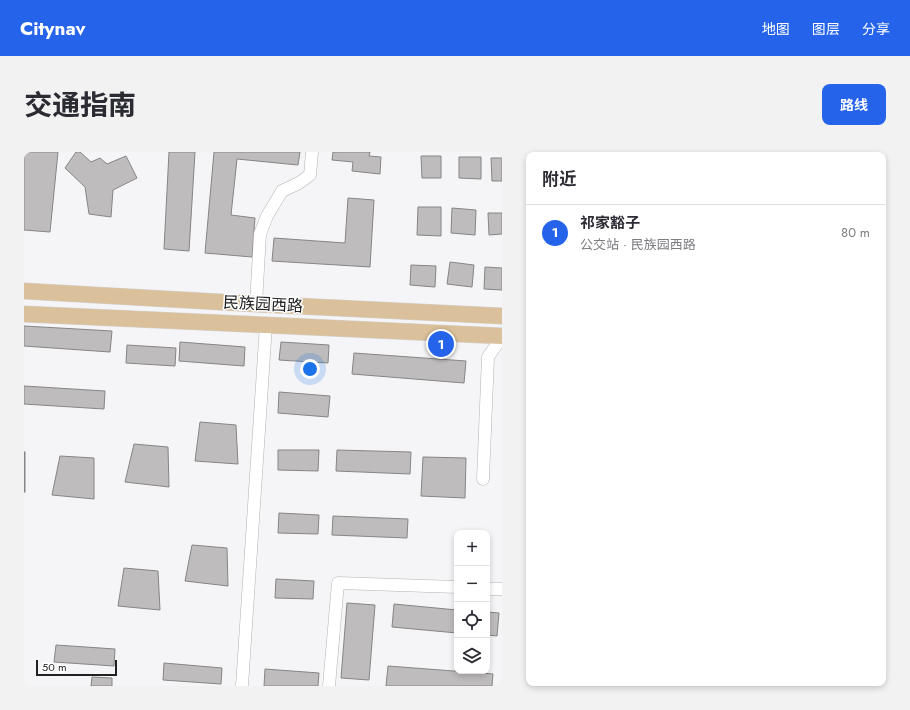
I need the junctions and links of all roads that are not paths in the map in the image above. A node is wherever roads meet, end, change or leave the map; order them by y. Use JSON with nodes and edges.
{"nodes":[{"id":1,"x":312,"y":152,"type":"edge"},
{"id":2,"x":24,"y":291,"type":"edge"},
{"id":3,"x":256,"y":304,"type":"junction"},
{"id":4,"x":24,"y":314,"type":"edge"},
{"id":5,"x":502,"y":316,"type":"edge"},
{"id":6,"x":266,"y":325,"type":"junction"},
{"id":7,"x":502,"y":337,"type":"edge"},
{"id":8,"x":483,"y":479,"type":"dead end"},
{"id":9,"x":454,"y":588,"type":"edge"},
{"id":10,"x":490,"y":589,"type":"edge"},
{"id":11,"x":502,"y":589,"type":"edge"},
{"id":12,"x":242,"y":686,"type":"edge"},
{"id":13,"x":329,"y":686,"type":"edge"}],
"edges":[{"from":1,"to":3,"type":"street"},
{"from":2,"to":3,"type":"main road","name":"民族园西路"},
{"from":3,"to":5,"type":"main road","name":"民族园西路"},
{"from":4,"to":6,"type":"main road","name":"民族园西路"},
{"from":6,"to":7,"type":"main road","name":"民族园西路"},
{"from":6,"to":12,"type":"street"},
{"from":7,"to":8,"type":"street"},
{"from":9,"to":13,"type":"street"},
{"from":10,"to":11,"type":"street"}]}
